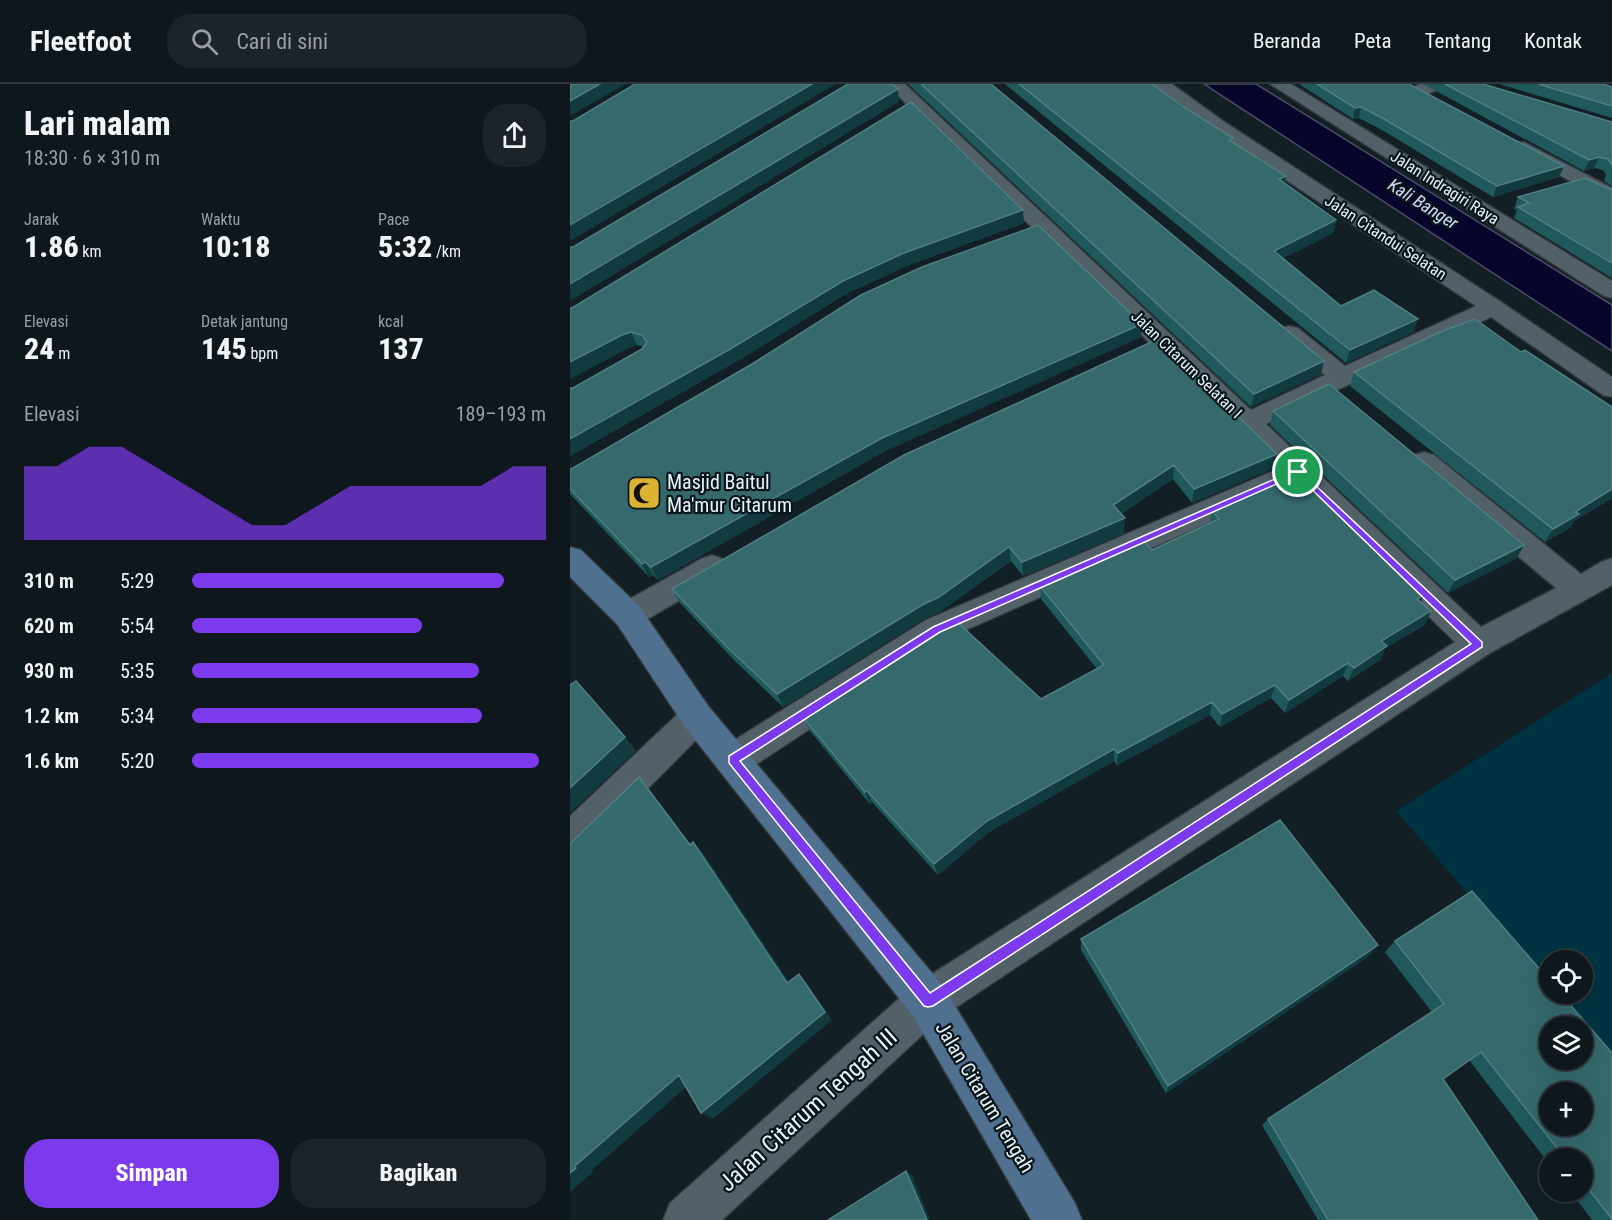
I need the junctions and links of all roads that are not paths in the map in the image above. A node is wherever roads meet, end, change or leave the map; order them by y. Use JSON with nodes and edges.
{"nodes":[{"id":1,"x":895,"y":84,"type":"edge"},
{"id":2,"x":1161,"y":84,"type":"edge"},
{"id":3,"x":1278,"y":84,"type":"edge"},
{"id":4,"x":1512,"y":141,"type":"edge"},
{"id":5,"x":1594,"y":176,"type":"junction"},
{"id":6,"x":1550,"y":189,"type":"edge"},
{"id":7,"x":1612,"y":196,"type":"edge"},
{"id":8,"x":1504,"y":203,"type":"dead end"},
{"id":9,"x":1482,"y":209,"type":"junction"},
{"id":10,"x":1612,"y":291,"type":"edge"},
{"id":11,"x":1493,"y":307,"type":"junction"},
{"id":12,"x":1270,"y":317,"type":"edge"},
{"id":13,"x":1335,"y":380,"type":"junction"},
{"id":14,"x":1612,"y":389,"type":"edge"},
{"id":15,"x":1354,"y":405,"type":"edge"},
{"id":16,"x":1247,"y":422,"type":"junction"},
{"id":17,"x":1400,"y":442,"type":"edge"},
{"id":18,"x":1298,"y":472,"type":"junction"},
{"id":19,"x":731,"y":556,"type":"edge"},
{"id":20,"x":570,"y":558,"type":"edge"},
{"id":21,"x":1612,"y":570,"type":"edge"},
{"id":22,"x":1580,"y":590,"type":"junction"},
{"id":23,"x":628,"y":615,"type":"junction"},
{"id":24,"x":1478,"y":645,"type":"junction"},
{"id":25,"x":698,"y":717,"type":"junction"},
{"id":26,"x":733,"y":760,"type":"junction"},
{"id":27,"x":570,"y":841,"type":"edge"},
{"id":28,"x":928,"y":1001,"type":"junction"},
{"id":29,"x":687,"y":1220,"type":"edge"},
{"id":30,"x":1058,"y":1220,"type":"edge"}],
"edges":[{"from":1,"to":16,"type":"street","name":"Jalan Citarum Selatan I"},
{"from":2,"to":11,"type":"street","name":"Jalan Citandui Selatan"},
{"from":3,"to":9,"type":"street","name":"Jalan Indragiri Raya"},
{"from":4,"to":5,"type":"street"},
{"from":5,"to":6,"type":"street"},
{"from":5,"to":7,"type":"street"},
{"from":8,"to":9,"type":"street"},
{"from":9,"to":10,"type":"street","name":"Jalan Indragiri Raya"},
{"from":11,"to":13,"type":"street"},
{"from":11,"to":14,"type":"street","name":"Jalan Citandui Selatan"},
{"from":12,"to":13,"type":"street"},
{"from":13,"to":15,"type":"street"},
{"from":13,"to":16,"type":"street"},
{"from":16,"to":18,"type":"street","name":"Jalan Citarum Selatan I"},
{"from":17,"to":22,"type":"street"},
{"from":18,"to":24,"type":"street","name":"Jalan Citarum Selatan I"},
{"from":18,"to":26,"type":"street"},
{"from":19,"to":23,"type":"street"},
{"from":20,"to":23,"type":"street","name":"Jalan Citarum Tengah"},
{"from":21,"to":22,"type":"street","name":"Jalan Citarum Tengah III"},
{"from":22,"to":24,"type":"street","name":"Jalan Citarum Tengah III"},
{"from":23,"to":25,"type":"street","name":"Jalan Citarum Tengah"},
{"from":24,"to":28,"type":"street","name":"Jalan Citarum Tengah III"},
{"from":25,"to":26,"type":"street","name":"Jalan Citarum Tengah"},
{"from":25,"to":27,"type":"street"},
{"from":26,"to":28,"type":"street","name":"Jalan Citarum Tengah"},
{"from":28,"to":29,"type":"street","name":"Jalan Citarum Tengah III"},
{"from":28,"to":30,"type":"street","name":"Jalan Citarum Tengah"}]}
